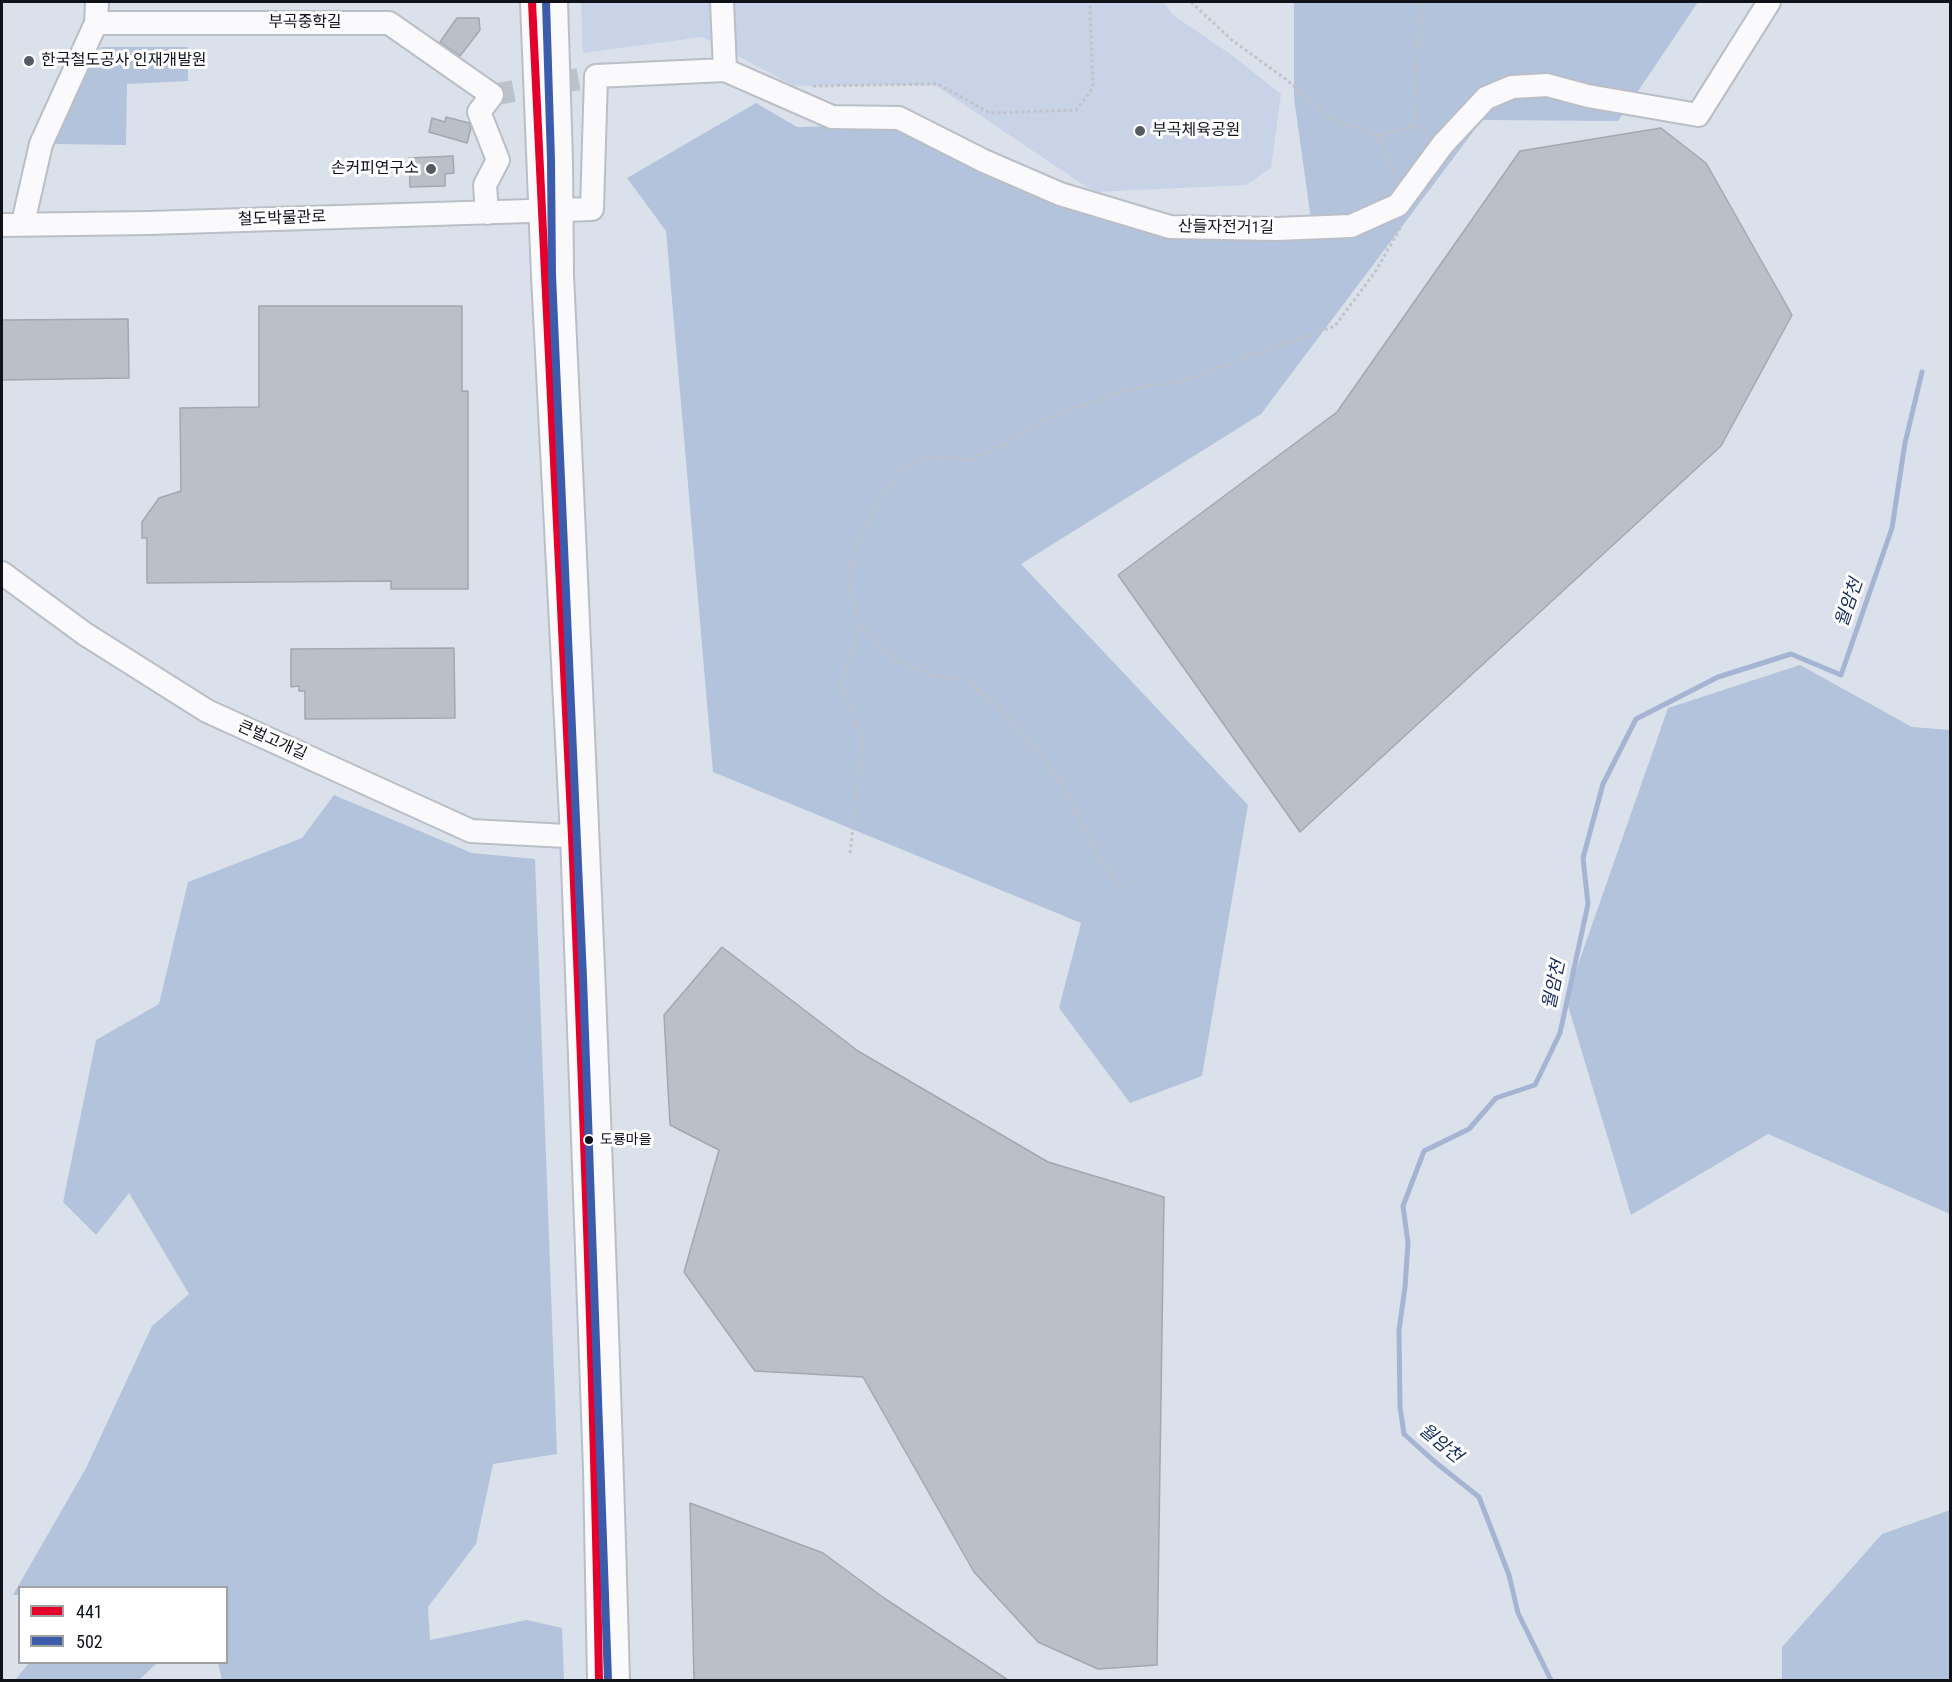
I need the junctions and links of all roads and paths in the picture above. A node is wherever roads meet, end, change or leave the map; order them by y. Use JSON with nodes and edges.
{"nodes":[{"id":1,"x":532,"y":2,"type":"edge"},
{"id":2,"x":556,"y":2,"type":"edge"},
{"id":3,"x":722,"y":2,"type":"edge"},
{"id":4,"x":1090,"y":2,"type":"edge"},
{"id":5,"x":1191,"y":2,"type":"edge"},
{"id":6,"x":1422,"y":2,"type":"edge"},
{"id":7,"x":1769,"y":2,"type":"edge"},
{"id":8,"x":97,"y":12,"type":"edge"},
{"id":9,"x":724,"y":70,"type":"junction"},
{"id":10,"x":809,"y":86,"type":"dead end"},
{"id":11,"x":1415,"y":126,"type":"junction"},
{"id":12,"x":1379,"y":135,"type":"junction"},
{"id":13,"x":1443,"y":144,"type":"junction"},
{"id":14,"x":1412,"y":188,"type":"junction"},
{"id":15,"x":551,"y":211,"type":"junction"},
{"id":16,"x":487,"y":213,"type":"junction"},
{"id":17,"x":1403,"y":222,"type":"dead end"},
{"id":18,"x":12,"y":224,"type":"edge"},
{"id":19,"x":2,"y":573,"type":"edge"},
{"id":20,"x":860,"y":626,"type":"junction"},
{"id":21,"x":580,"y":837,"type":"junction"},
{"id":22,"x":850,"y":853,"type":"dead end"},
{"id":23,"x":1123,"y":890,"type":"dead end"},
{"id":24,"x":599,"y":1680,"type":"edge"},
{"id":25,"x":618,"y":1680,"type":"edge"}],
"edges":[{"from":1,"to":15,"type":"street"},
{"from":2,"to":15,"type":"street"},
{"from":3,"to":9,"type":"street"},
{"from":4,"to":10,"type":"path"},
{"from":5,"to":12,"type":"path"},
{"from":6,"to":11,"type":"path"},
{"from":7,"to":13,"type":"street","name":"산들자전거1길"},
{"from":8,"to":16,"type":"street","name":"부곡중학길"},
{"from":8,"to":18,"type":"street","name":"부곡중학길"},
{"from":9,"to":14,"type":"street","name":"산들자전거1길"},
{"from":9,"to":15,"type":"street","name":"철도박물관로"},
{"from":11,"to":12,"type":"path"},
{"from":11,"to":13,"type":"path"},
{"from":12,"to":14,"type":"path"},
{"from":13,"to":14,"type":"street","name":"산들자전거1길"},
{"from":15,"to":16,"type":"street","name":"철도박물관로"},
{"from":15,"to":21,"type":"street"},
{"from":16,"to":18,"type":"street","name":"철도박물관로"},
{"from":17,"to":20,"type":"path"},
{"from":19,"to":21,"type":"street","name":"큰벌고개길"},
{"from":20,"to":22,"type":"path"},
{"from":20,"to":23,"type":"path"},
{"from":21,"to":24,"type":"street"},
{"from":21,"to":25,"type":"street"}]}
